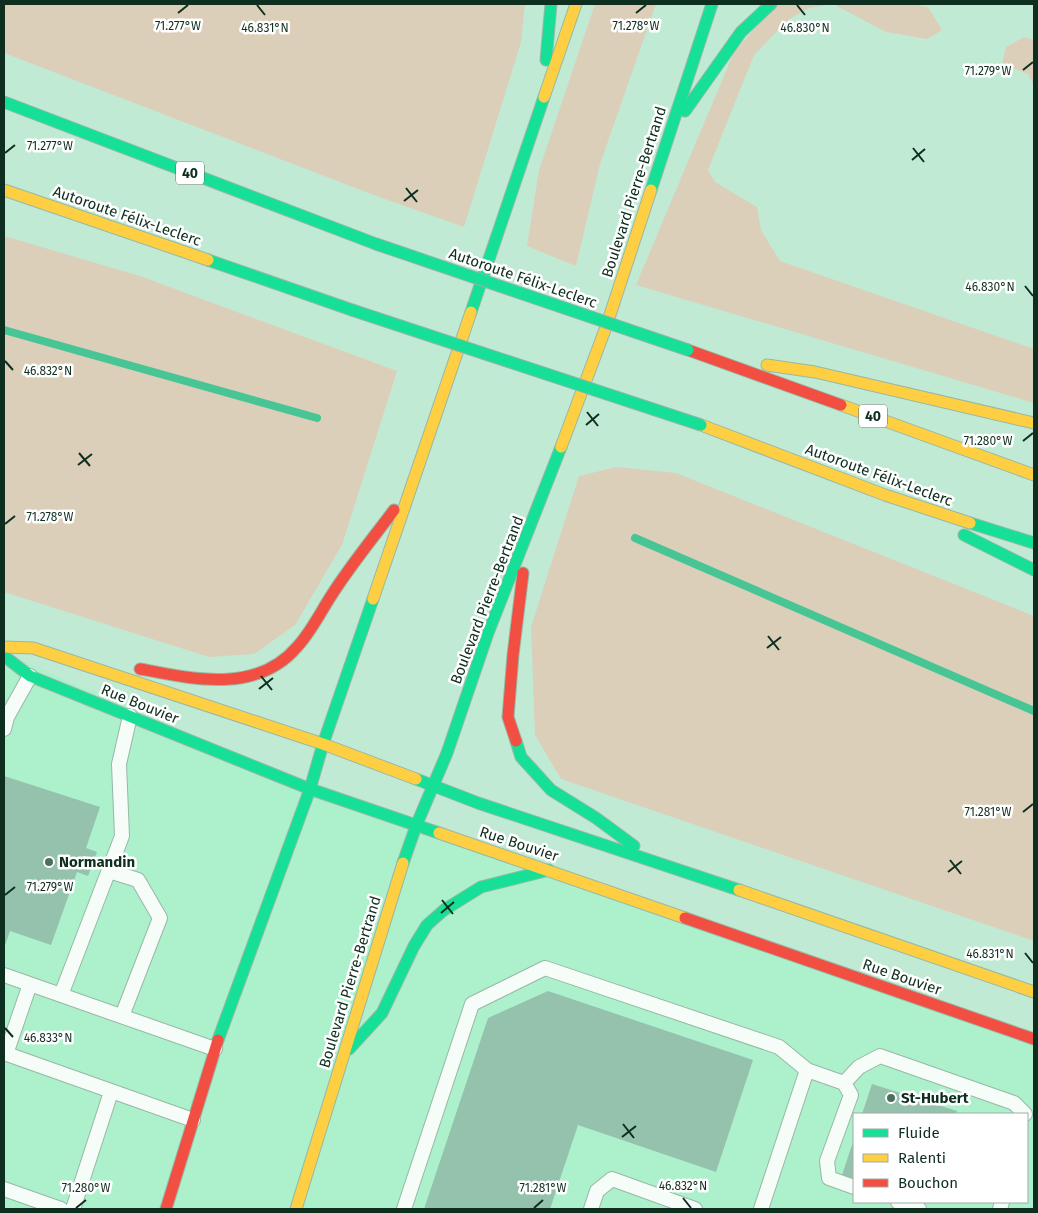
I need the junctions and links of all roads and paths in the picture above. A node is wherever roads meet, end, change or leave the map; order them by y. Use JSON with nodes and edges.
{"nodes":[{"id":1,"x":551,"y":4,"type":"edge"},
{"id":2,"x":576,"y":4,"type":"edge"},
{"id":3,"x":712,"y":4,"type":"edge"},
{"id":4,"x":771,"y":4,"type":"edge"},
{"id":5,"x":4,"y":102,"type":"edge"},
{"id":6,"x":542,"y":104,"type":"junction"},
{"id":7,"x":670,"y":133,"type":"junction"},
{"id":8,"x":4,"y":190,"type":"edge"},
{"id":9,"x":4,"y":199,"type":"edge"},
{"id":10,"x":80,"y":216,"type":"junction"},
{"id":11,"x":712,"y":358,"type":"junction"},
{"id":12,"x":1034,"y":423,"type":"edge"},
{"id":13,"x":1034,"y":475,"type":"edge"},
{"id":14,"x":411,"y":487,"type":"junction"},
{"id":15,"x":885,"y":495,"type":"junction"},
{"id":16,"x":528,"y":534,"type":"junction"},
{"id":17,"x":1034,"y":543,"type":"edge"},
{"id":18,"x":1034,"y":570,"type":"edge"},
{"id":19,"x":4,"y":647,"type":"edge"},
{"id":20,"x":4,"y":656,"type":"edge"},
{"id":21,"x":72,"y":660,"type":"junction"},
{"id":22,"x":30,"y":676,"type":"junction"},
{"id":23,"x":130,"y":716,"type":"junction"},
{"id":24,"x":4,"y":728,"type":"edge"},
{"id":25,"x":323,"y":744,"type":"junction"},
{"id":26,"x":434,"y":786,"type":"junction"},
{"id":27,"x":310,"y":789,"type":"junction"},
{"id":28,"x":416,"y":826,"type":"junction"},
{"id":29,"x":651,"y":860,"type":"junction"},
{"id":30,"x":549,"y":870,"type":"junction"},
{"id":31,"x":109,"y":871,"type":"junction"},
{"id":32,"x":4,"y":975,"type":"edge"},
{"id":33,"x":30,"y":984,"type":"junction"},
{"id":34,"x":1034,"y":992,"type":"edge"},
{"id":35,"x":62,"y":995,"type":"junction"},
{"id":36,"x":122,"y":1016,"type":"junction"},
{"id":37,"x":1034,"y":1039,"type":"edge"},
{"id":38,"x":215,"y":1048,"type":"junction"},
{"id":39,"x":5,"y":1054,"type":"edge"},
{"id":40,"x":344,"y":1054,"type":"junction"},
{"id":41,"x":807,"y":1070,"type":"junction"},
{"id":42,"x":844,"y":1083,"type":"junction"},
{"id":43,"x":111,"y":1092,"type":"junction"},
{"id":44,"x":1024,"y":1113,"type":"edge"},
{"id":45,"x":193,"y":1120,"type":"junction"},
{"id":46,"x":853,"y":1187,"type":"edge"},
{"id":47,"x":4,"y":1189,"type":"edge"},
{"id":48,"x":901,"y":1203,"type":"edge"},
{"id":49,"x":61,"y":1209,"type":"edge"},
{"id":50,"x":72,"y":1209,"type":"edge"},
{"id":51,"x":166,"y":1209,"type":"edge"},
{"id":52,"x":296,"y":1209,"type":"edge"},
{"id":53,"x":404,"y":1209,"type":"edge"},
{"id":54,"x":591,"y":1209,"type":"edge"},
{"id":55,"x":695,"y":1209,"type":"edge"},
{"id":56,"x":761,"y":1209,"type":"edge"},
{"id":57,"x":919,"y":1209,"type":"edge"}],
"edges":[{"from":1,"to":6,"type":"main road"},
{"from":2,"to":6,"type":"main road"},
{"from":3,"to":7,"type":"main road","name":"Boulevard Pierre-Bertrand"},
{"from":4,"to":7,"type":"main road"},
{"from":5,"to":11,"type":"main road","name":"Autoroute Félix-Leclerc","number":"40","bridge":true},
{"from":6,"to":14,"type":"main road"},
{"from":7,"to":16,"type":"main road","name":"Boulevard Pierre-Bertrand"},
{"from":8,"to":10,"type":"main road","name":"Autoroute Félix-Leclerc"},
{"from":9,"to":10,"type":"main road"},
{"from":10,"to":15,"type":"main road","name":"Autoroute Félix-Leclerc","bridge":true},
{"from":11,"to":12,"type":"main road"},
{"from":11,"to":13,"type":"main road","name":"Autoroute Félix-Leclerc","number":"40"},
{"from":14,"to":21,"type":"main road"},
{"from":14,"to":25,"type":"main road"},
{"from":15,"to":17,"type":"main road","name":"Autoroute Félix-Leclerc"},
{"from":15,"to":18,"type":"main road"},
{"from":16,"to":26,"type":"main road","name":"Boulevard Pierre-Bertrand"},
{"from":16,"to":29,"type":"main road"},
{"from":19,"to":21,"type":"main road","name":"Rue Bouvier"},
{"from":20,"to":22,"type":"main road","name":"Rue Bouvier"},
{"from":21,"to":25,"type":"main road","name":"Rue Bouvier"},
{"from":22,"to":23,"type":"main road","name":"Rue Bouvier"},
{"from":22,"to":24,"type":"lane"},
{"from":23,"to":27,"type":"main road","name":"Rue Bouvier"},
{"from":23,"to":31,"type":"lane"},
{"from":25,"to":26,"type":"main road","name":"Rue Bouvier"},
{"from":25,"to":27,"type":"main road"},
{"from":26,"to":28,"type":"main road","name":"Boulevard Pierre-Bertrand"},
{"from":26,"to":29,"type":"main road","name":"Rue Bouvier"},
{"from":27,"to":28,"type":"main road","name":"Rue Bouvier"},
{"from":27,"to":38,"type":"main road"},
{"from":28,"to":30,"type":"main road","name":"Rue Bouvier"},
{"from":28,"to":40,"type":"main road","name":"Boulevard Pierre-Bertrand"},
{"from":29,"to":34,"type":"main road","name":"Rue Bouvier"},
{"from":30,"to":37,"type":"main road","name":"Rue Bouvier"},
{"from":30,"to":40,"type":"main road"},
{"from":31,"to":35,"type":"lane"},
{"from":31,"to":36,"type":"lane"},
{"from":32,"to":33,"type":"lane"},
{"from":33,"to":35,"type":"lane"},
{"from":33,"to":39,"type":"lane"},
{"from":35,"to":36,"type":"lane"},
{"from":36,"to":38,"type":"lane"},
{"from":38,"to":45,"type":"main road"},
{"from":39,"to":43,"type":"lane"},
{"from":40,"to":52,"type":"main road","name":"Boulevard Pierre-Bertrand"},
{"from":41,"to":42,"type":"lane"},
{"from":41,"to":53,"type":"lane"},
{"from":41,"to":56,"type":"lane"},
{"from":42,"to":44,"type":"lane"},
{"from":42,"to":46,"type":"lane"},
{"from":43,"to":45,"type":"lane"},
{"from":43,"to":50,"type":"lane"},
{"from":45,"to":51,"type":"main road"},
{"from":47,"to":49,"type":"lane"},
{"from":48,"to":57,"type":"lane"},
{"from":54,"to":55,"type":"lane"}]}
